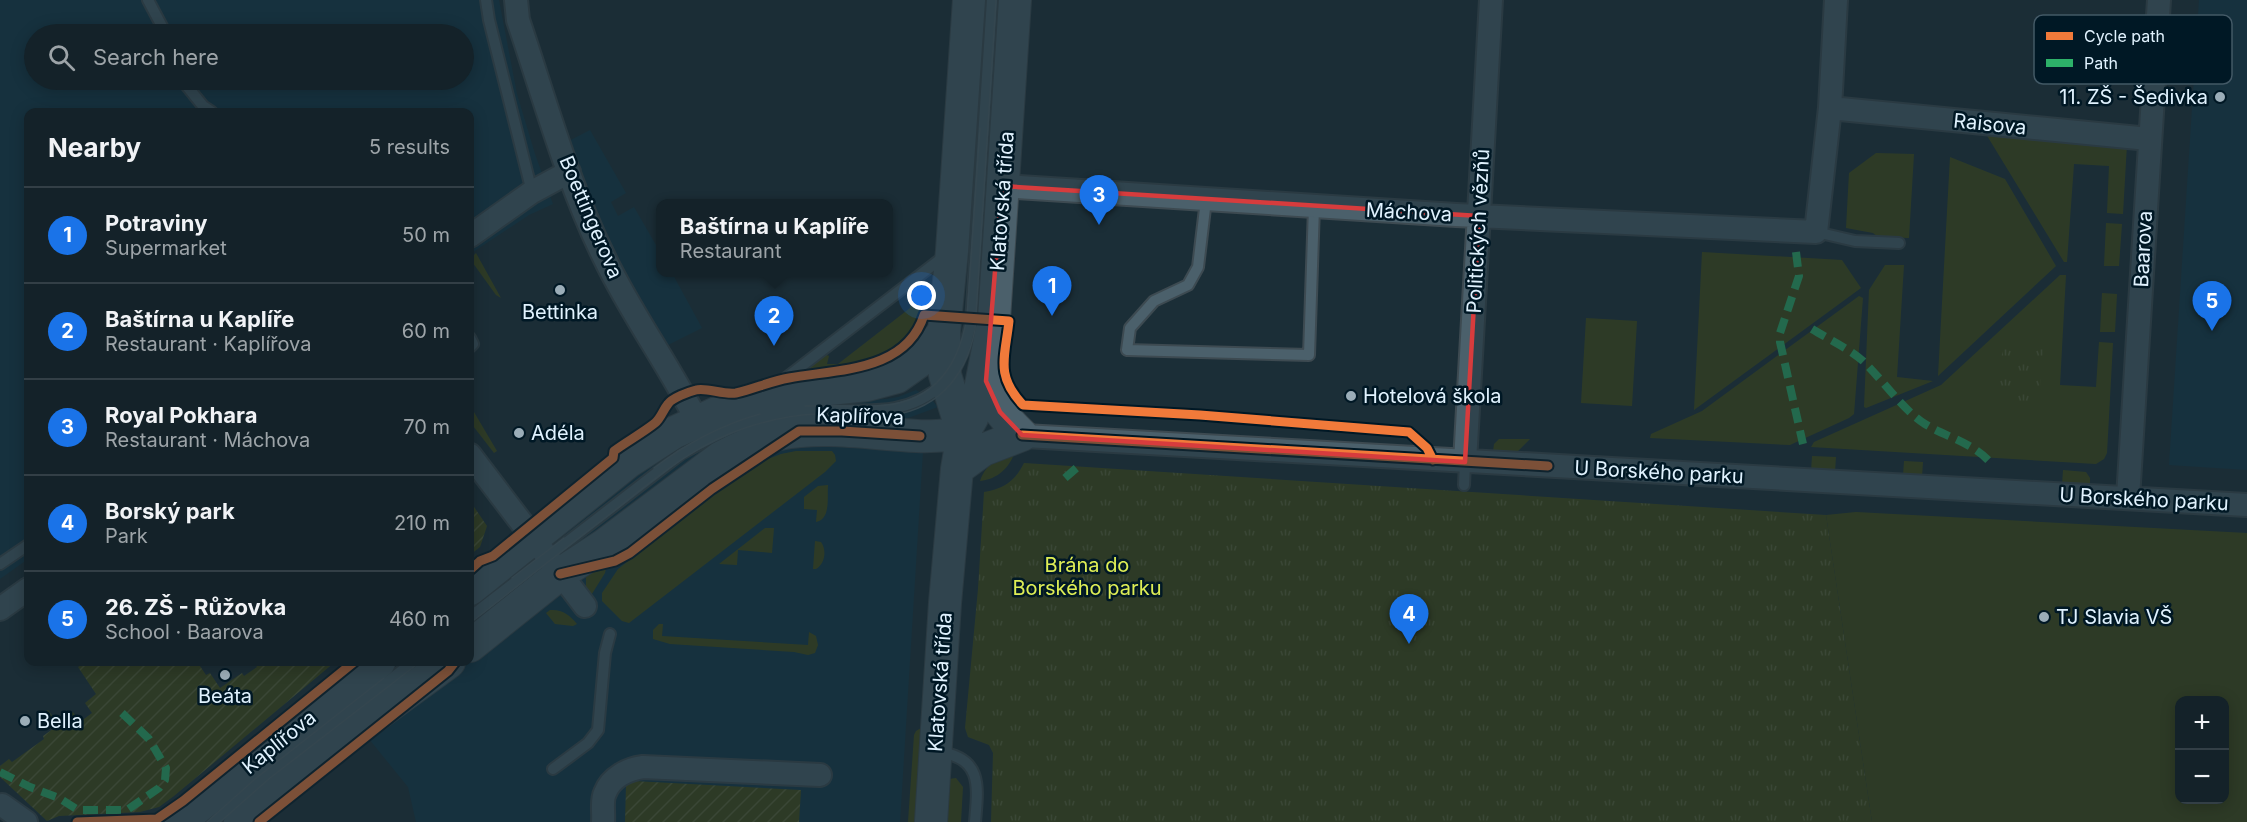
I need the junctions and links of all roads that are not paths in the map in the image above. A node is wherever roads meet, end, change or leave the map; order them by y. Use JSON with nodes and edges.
{"nodes":[{"id":1,"x":148,"y":0,"type":"edge"},
{"id":2,"x":486,"y":0,"type":"edge"},
{"id":3,"x":516,"y":0,"type":"edge"},
{"id":4,"x":969,"y":0,"type":"edge"},
{"id":5,"x":992,"y":0,"type":"edge"},
{"id":6,"x":1015,"y":0,"type":"edge"},
{"id":7,"x":1491,"y":0,"type":"edge"},
{"id":8,"x":1836,"y":0,"type":"edge"},
{"id":9,"x":2159,"y":0,"type":"edge"},
{"id":10,"x":2158,"y":15,"type":"edge"},
{"id":11,"x":161,"y":24,"type":"edge"},
{"id":12,"x":2153,"y":84,"type":"edge"},
{"id":13,"x":190,"y":90,"type":"edge"},
{"id":14,"x":206,"y":108,"type":"edge"},
{"id":15,"x":1830,"y":108,"type":"junction"},
{"id":16,"x":2149,"y":139,"type":"junction"},
{"id":17,"x":569,"y":172,"type":"junction"},
{"id":18,"x":1002,"y":186,"type":"junction"},
{"id":19,"x":532,"y":192,"type":"junction"},
{"id":20,"x":1206,"y":200,"type":"junction"},
{"id":21,"x":1314,"y":207,"type":"junction"},
{"id":22,"x":1479,"y":216,"type":"junction"},
{"id":23,"x":1816,"y":232,"type":"junction"},
{"id":24,"x":474,"y":233,"type":"edge"},
{"id":25,"x":1899,"y":243,"type":"dead end"},
{"id":26,"x":952,"y":251,"type":"junction"},
{"id":27,"x":958,"y":327,"type":"junction"},
{"id":28,"x":985,"y":363,"type":"junction"},
{"id":29,"x":897,"y":377,"type":"junction"},
{"id":30,"x":940,"y":387,"type":"junction"},
{"id":31,"x":770,"y":396,"type":"junction"},
{"id":32,"x":978,"y":400,"type":"junction"},
{"id":33,"x":697,"y":421,"type":"junction"},
{"id":34,"x":963,"y":434,"type":"junction"},
{"id":35,"x":1022,"y":435,"type":"junction"},
{"id":36,"x":920,"y":436,"type":"junction"},
{"id":37,"x":474,"y":460,"type":"edge"},
{"id":38,"x":1465,"y":462,"type":"junction"},
{"id":39,"x":957,"y":468,"type":"junction"},
{"id":40,"x":1464,"y":485,"type":"dead end"},
{"id":41,"x":2128,"y":498,"type":"junction"},
{"id":42,"x":2247,"y":505,"type":"edge"},
{"id":43,"x":24,"y":547,"type":"edge"},
{"id":44,"x":547,"y":556,"type":"junction"},
{"id":45,"x":0,"y":564,"type":"edge"},
{"id":46,"x":474,"y":587,"type":"edge"},
{"id":47,"x":24,"y":592,"type":"edge"},
{"id":48,"x":585,"y":606,"type":"dead end"},
{"id":49,"x":0,"y":609,"type":"edge"},
{"id":50,"x":474,"y":614,"type":"edge"},
{"id":51,"x":610,"y":634,"type":"dead end"},
{"id":52,"x":474,"y":641,"type":"edge"},
{"id":53,"x":374,"y":666,"type":"edge"},
{"id":54,"x":408,"y":666,"type":"edge"},
{"id":55,"x":444,"y":666,"type":"edge"},
{"id":56,"x":935,"y":752,"type":"junction"},
{"id":57,"x":553,"y":770,"type":"dead end"},
{"id":58,"x":820,"y":776,"type":"dead end"},
{"id":59,"x":5,"y":810,"type":"edge"},
{"id":60,"x":26,"y":822,"type":"edge"},
{"id":61,"x":179,"y":822,"type":"edge"},
{"id":62,"x":213,"y":822,"type":"edge"},
{"id":63,"x":240,"y":822,"type":"edge"},
{"id":64,"x":603,"y":822,"type":"edge"},
{"id":65,"x":931,"y":822,"type":"edge"},
{"id":66,"x":975,"y":822,"type":"edge"}],
"edges":[{"from":1,"to":11,"type":"lane"},
{"from":2,"to":19,"type":"lane"},
{"from":3,"to":17,"type":"street","name":"Boettingerova"},
{"from":4,"to":26,"type":"street","name":"Klatovská třída"},
{"from":5,"to":27,"type":"lane","name":"Klatovská třída"},
{"from":6,"to":18,"type":"street","name":"Klatovská třída"},
{"from":7,"to":22,"type":"street","name":"Politických vězňů"},
{"from":8,"to":15,"type":"street"},
{"from":9,"to":10,"type":"street","name":"Baarova"},
{"from":12,"to":16,"type":"street","name":"Baarova"},
{"from":13,"to":14,"type":"lane"},
{"from":15,"to":16,"type":"street","name":"Raisova"},
{"from":15,"to":23,"type":"street"},
{"from":16,"to":41,"type":"street","name":"Baarova"},
{"from":17,"to":19,"type":"street"},
{"from":17,"to":33,"type":"street","name":"Boettingerova"},
{"from":18,"to":20,"type":"street","name":"Máchova"},
{"from":18,"to":28,"type":"street","name":"Klatovská třída"},
{"from":19,"to":24,"type":"street"},
{"from":20,"to":21,"type":"street","name":"Máchova"},
{"from":20,"to":21,"type":"lane"},
{"from":21,"to":22,"type":"street","name":"Máchova"},
{"from":22,"to":23,"type":"street","name":"Máchova"},
{"from":22,"to":38,"type":"street","name":"Politických vězňů"},
{"from":23,"to":25,"type":"lane"},
{"from":26,"to":27,"type":"street","name":"Klatovská třída"},
{"from":26,"to":31,"type":"lane"},
{"from":27,"to":29,"type":"street"},
{"from":27,"to":30,"type":"street","name":"Klatovská třída"},
{"from":27,"to":32,"type":"lane","name":"Klatovská třída"},
{"from":28,"to":32,"type":"street","name":"Klatovská třída"},
{"from":28,"to":35,"type":"street"},
{"from":29,"to":30,"type":"street"},
{"from":29,"to":31,"type":"street","name":"Kaplířova"},
{"from":30,"to":34,"type":"street"},
{"from":30,"to":44,"type":"lane","name":"Kaplířova"},
{"from":31,"to":33,"type":"street","name":"Kaplířova"},
{"from":32,"to":34,"type":"street","name":"Klatovská třída"},
{"from":33,"to":44,"type":"street","name":"Kaplířova"},
{"from":34,"to":35,"type":"street","name":"U Borského parku"},
{"from":34,"to":36,"type":"street","name":"Kaplířova"},
{"from":34,"to":39,"type":"street","name":"Klatovská třída"},
{"from":35,"to":38,"type":"street","name":"U Borského parku"},
{"from":35,"to":39,"type":"street"},
{"from":36,"to":39,"type":"street"},
{"from":36,"to":44,"type":"street","name":"Kaplířova"},
{"from":37,"to":44,"type":"street"},
{"from":38,"to":40,"type":"lane"},
{"from":38,"to":41,"type":"street","name":"U Borského parku"},
{"from":39,"to":56,"type":"street","name":"Klatovská třída"},
{"from":41,"to":42,"type":"street","name":"U Borského parku"},
{"from":43,"to":45,"type":"lane"},
{"from":44,"to":46,"type":"street","name":"Kaplířova"},
{"from":44,"to":48,"type":"street"},
{"from":44,"to":50,"type":"lane","name":"Kaplířova"},
{"from":44,"to":52,"type":"street","name":"Kaplířova"},
{"from":47,"to":49,"type":"street"},
{"from":51,"to":57,"type":"lane"},
{"from":53,"to":61,"type":"street","name":"Kaplířova"},
{"from":54,"to":62,"type":"lane","name":"Kaplířova"},
{"from":55,"to":63,"type":"street","name":"Kaplířova"},
{"from":56,"to":65,"type":"street","name":"Klatovská třída"},
{"from":56,"to":66,"type":"lane"},
{"from":58,"to":64,"type":"street"},
{"from":59,"to":60,"type":"street"}]}
